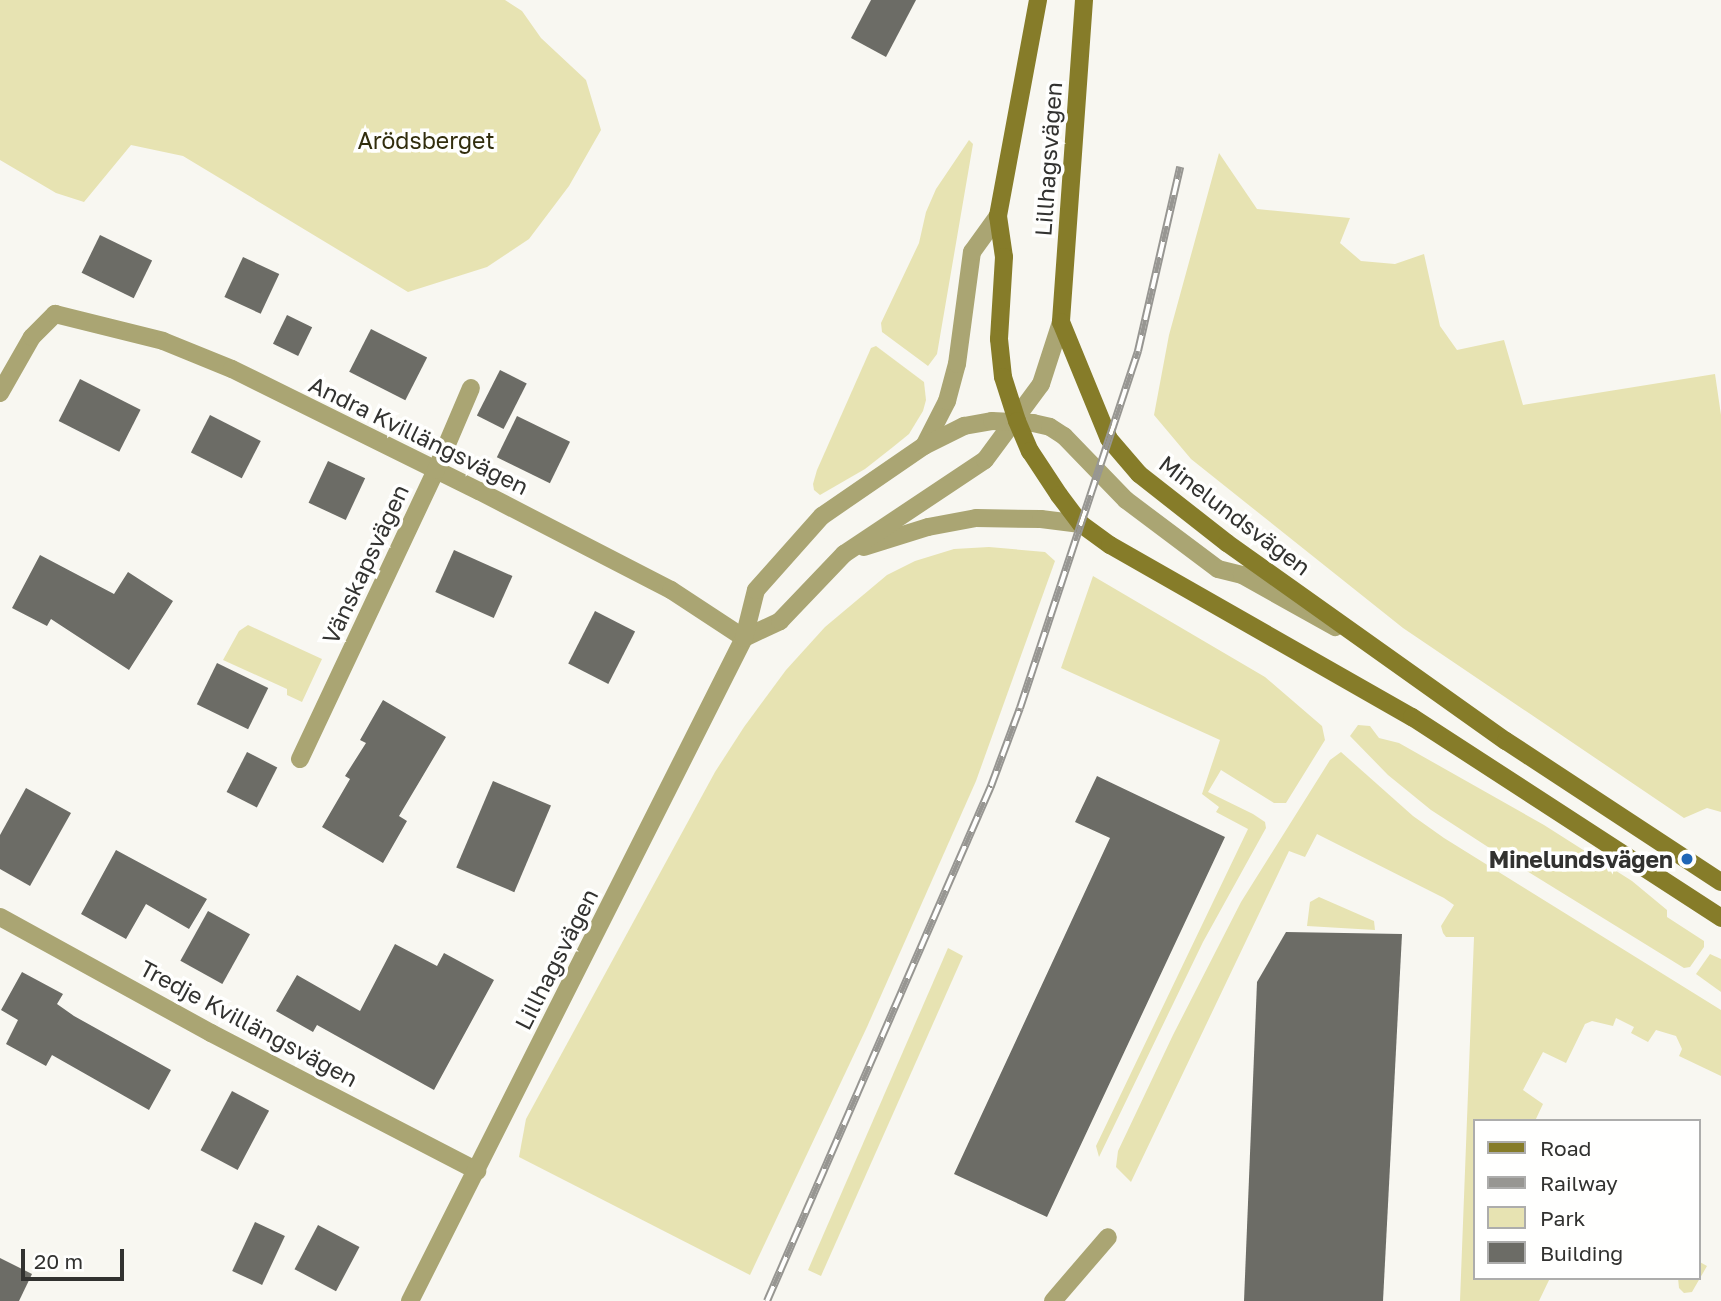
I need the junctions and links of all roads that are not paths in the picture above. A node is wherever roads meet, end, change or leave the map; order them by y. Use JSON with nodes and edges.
{"nodes":[{"id":1,"x":1038,"y":0,"type":"edge"},
{"id":2,"x":1084,"y":0,"type":"edge"},
{"id":3,"x":998,"y":216,"type":"junction"},
{"id":4,"x":1061,"y":322,"type":"junction"},
{"id":5,"x":471,"y":388,"type":"dead end"},
{"id":6,"x":0,"y":394,"type":"edge"},
{"id":7,"x":1017,"y":421,"type":"junction"},
{"id":8,"x":1109,"y":439,"type":"joint"},
{"id":9,"x":924,"y":446,"type":"junction"},
{"id":10,"x":436,"y":470,"type":"junction"},
{"id":11,"x":1081,"y":524,"type":"junction"},
{"id":12,"x":844,"y":554,"type":"junction"},
{"id":13,"x":744,"y":638,"type":"junction"},
{"id":14,"x":1390,"y":658,"type":"junction"},
{"id":15,"x":300,"y":759,"type":"dead end"},
{"id":16,"x":1721,"y":882,"type":"edge"},
{"id":17,"x":0,"y":917,"type":"edge"},
{"id":18,"x":1721,"y":918,"type":"edge"},
{"id":19,"x":477,"y":1171,"type":"junction"},
{"id":20,"x":1108,"y":1237,"type":"dead end"},
{"id":21,"x":410,"y":1301,"type":"edge"},
{"id":22,"x":1053,"y":1301,"type":"edge"}],
"edges":[{"from":1,"to":3,"type":"main road","name":"Lillhagsvägen"},
{"from":2,"to":4,"type":"main road","name":"Lillhagsvägen"},
{"from":3,"to":7,"type":"main road","name":"Lillhagsvägen"},
{"from":3,"to":9,"type":"street","name":"Lillhagsvägen"},
{"from":4,"to":7,"type":"street","name":"Lillhagsvägen"},
{"from":4,"to":8,"type":"main road","name":"Lillhagsvägen"},
{"from":5,"to":10,"type":"street","name":"Vänskapsvägen"},
{"from":6,"to":10,"type":"street","name":"Andra Kvillängsvägen"},
{"from":7,"to":9,"type":"street","name":"Lillhagsvägen"},
{"from":7,"to":11,"type":"main road","name":"Lillhagsvägen"},
{"from":7,"to":12,"type":"street","name":"Lillhagsvägen"},
{"from":7,"to":14,"type":"street","name":"Lillhagsvägen"},
{"from":8,"to":14,"type":"main road","name":"Minelundsvägen"},
{"from":9,"to":13,"type":"street","name":"Lillhagsvägen"},
{"from":10,"to":13,"type":"street","name":"Andra Kvillängsvägen"},
{"from":10,"to":15,"type":"street","name":"Vänskapsvägen"},
{"from":11,"to":12,"type":"street","name":"Lillhagsvägen"},
{"from":11,"to":18,"type":"main road"},
{"from":12,"to":13,"type":"street","name":"Lillhagsvägen"},
{"from":13,"to":19,"type":"street","name":"Lillhagsvägen"},
{"from":14,"to":16,"type":"main road","name":"Minelundsvägen"},
{"from":17,"to":19,"type":"street","name":"Tredje Kvillängsvägen"},
{"from":19,"to":21,"type":"street","name":"Lillhagsvägen"},
{"from":20,"to":22,"type":"street"}]}
